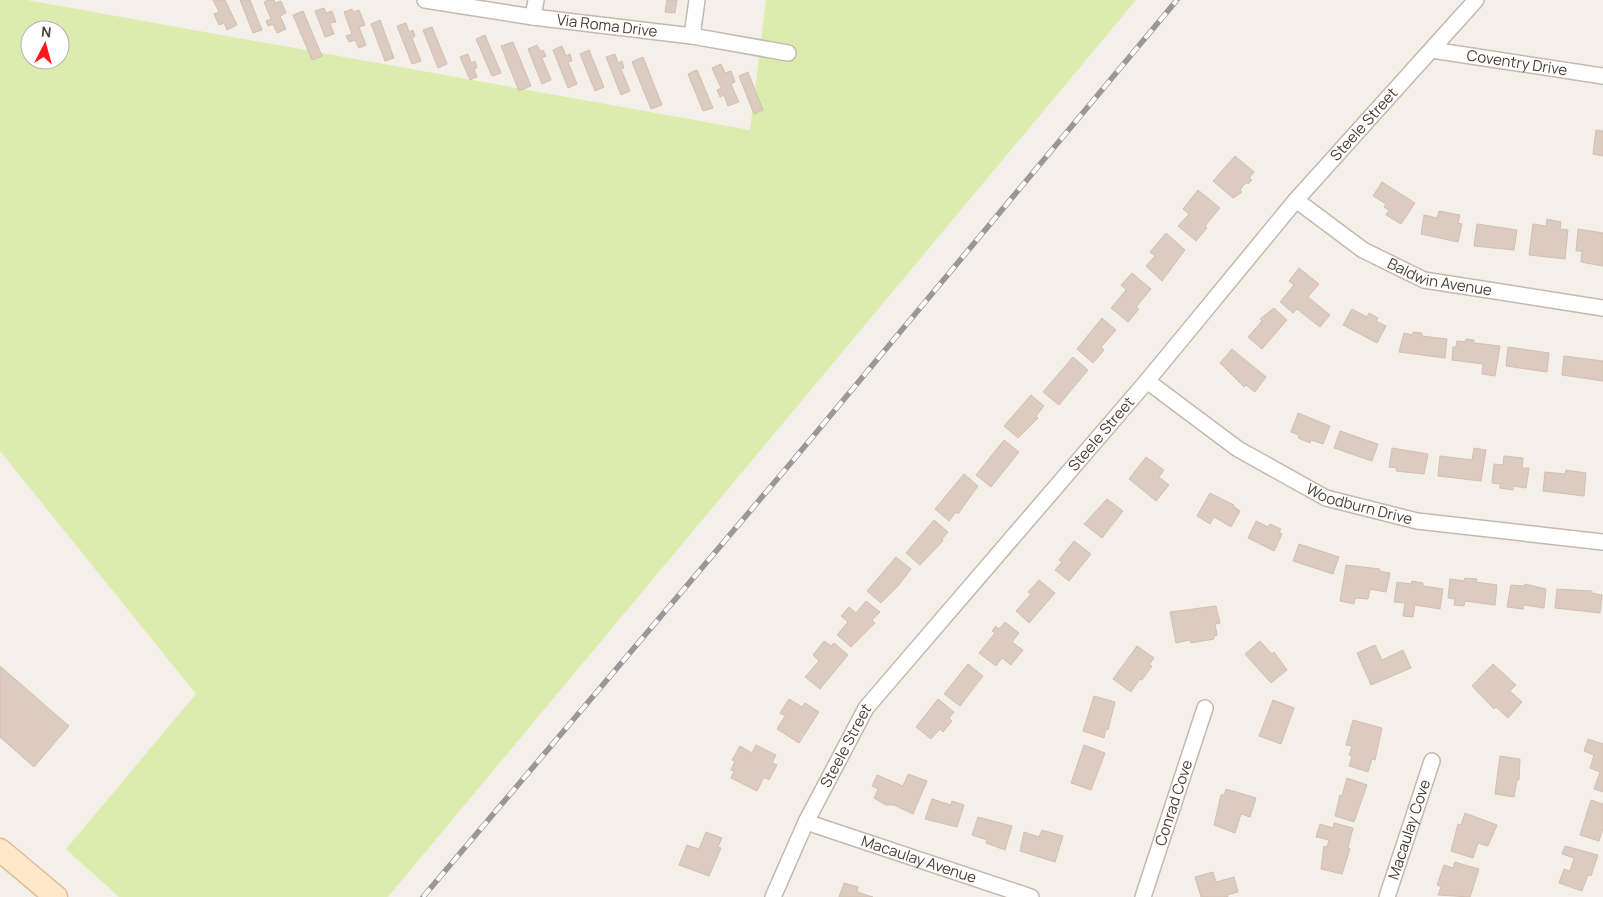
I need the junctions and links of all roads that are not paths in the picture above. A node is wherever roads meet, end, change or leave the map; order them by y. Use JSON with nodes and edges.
{"nodes":[{"id":1,"x":425,"y":0,"type":"edge"},
{"id":2,"x":536,"y":0,"type":"edge"},
{"id":3,"x":697,"y":0,"type":"edge"},
{"id":4,"x":1476,"y":0,"type":"edge"},
{"id":5,"x":451,"y":2,"type":"edge"},
{"id":6,"x":533,"y":17,"type":"junction"},
{"id":7,"x":692,"y":36,"type":"junction"},
{"id":8,"x":1432,"y":50,"type":"junction"},
{"id":9,"x":788,"y":53,"type":"dead end"},
{"id":10,"x":1603,"y":76,"type":"edge"},
{"id":11,"x":1296,"y":200,"type":"junction"},
{"id":12,"x":1603,"y":308,"type":"edge"},
{"id":13,"x":1147,"y":381,"type":"junction"},
{"id":14,"x":1603,"y":542,"type":"edge"},
{"id":15,"x":1205,"y":708,"type":"dead end"},
{"id":16,"x":1432,"y":761,"type":"dead end"},
{"id":17,"x":806,"y":822,"type":"junction"},
{"id":18,"x":0,"y":850,"type":"edge"},
{"id":19,"x":56,"y":897,"type":"edge"},
{"id":20,"x":773,"y":897,"type":"edge"},
{"id":21,"x":1031,"y":897,"type":"edge"},
{"id":22,"x":1143,"y":897,"type":"edge"},
{"id":23,"x":1387,"y":897,"type":"edge"}],
"edges":[{"from":1,"to":5,"type":"street","name":"Via Roma Drive"},
{"from":2,"to":6,"type":"street"},
{"from":3,"to":7,"type":"street"},
{"from":4,"to":8,"type":"street","name":"Steele Street"},
{"from":5,"to":6,"type":"street","name":"Via Roma Drive"},
{"from":6,"to":7,"type":"street","name":"Via Roma Drive"},
{"from":7,"to":9,"type":"street","name":"Via Roma Drive"},
{"from":8,"to":10,"type":"street","name":"Coventry Drive"},
{"from":8,"to":11,"type":"street","name":"Steele Street"},
{"from":11,"to":12,"type":"street","name":"Baldwin Avenue"},
{"from":11,"to":13,"type":"street","name":"Steele Street"},
{"from":13,"to":14,"type":"street","name":"Woodburn Drive"},
{"from":13,"to":17,"type":"street","name":"Steele Street"},
{"from":15,"to":22,"type":"street","name":"Conrad Cove"},
{"from":16,"to":23,"type":"street","name":"Macaulay Cove"},
{"from":17,"to":20,"type":"street","name":"Steele Street"},
{"from":17,"to":21,"type":"street","name":"Macaulay Avenue"},
{"from":18,"to":19,"type":"main road"}]}
